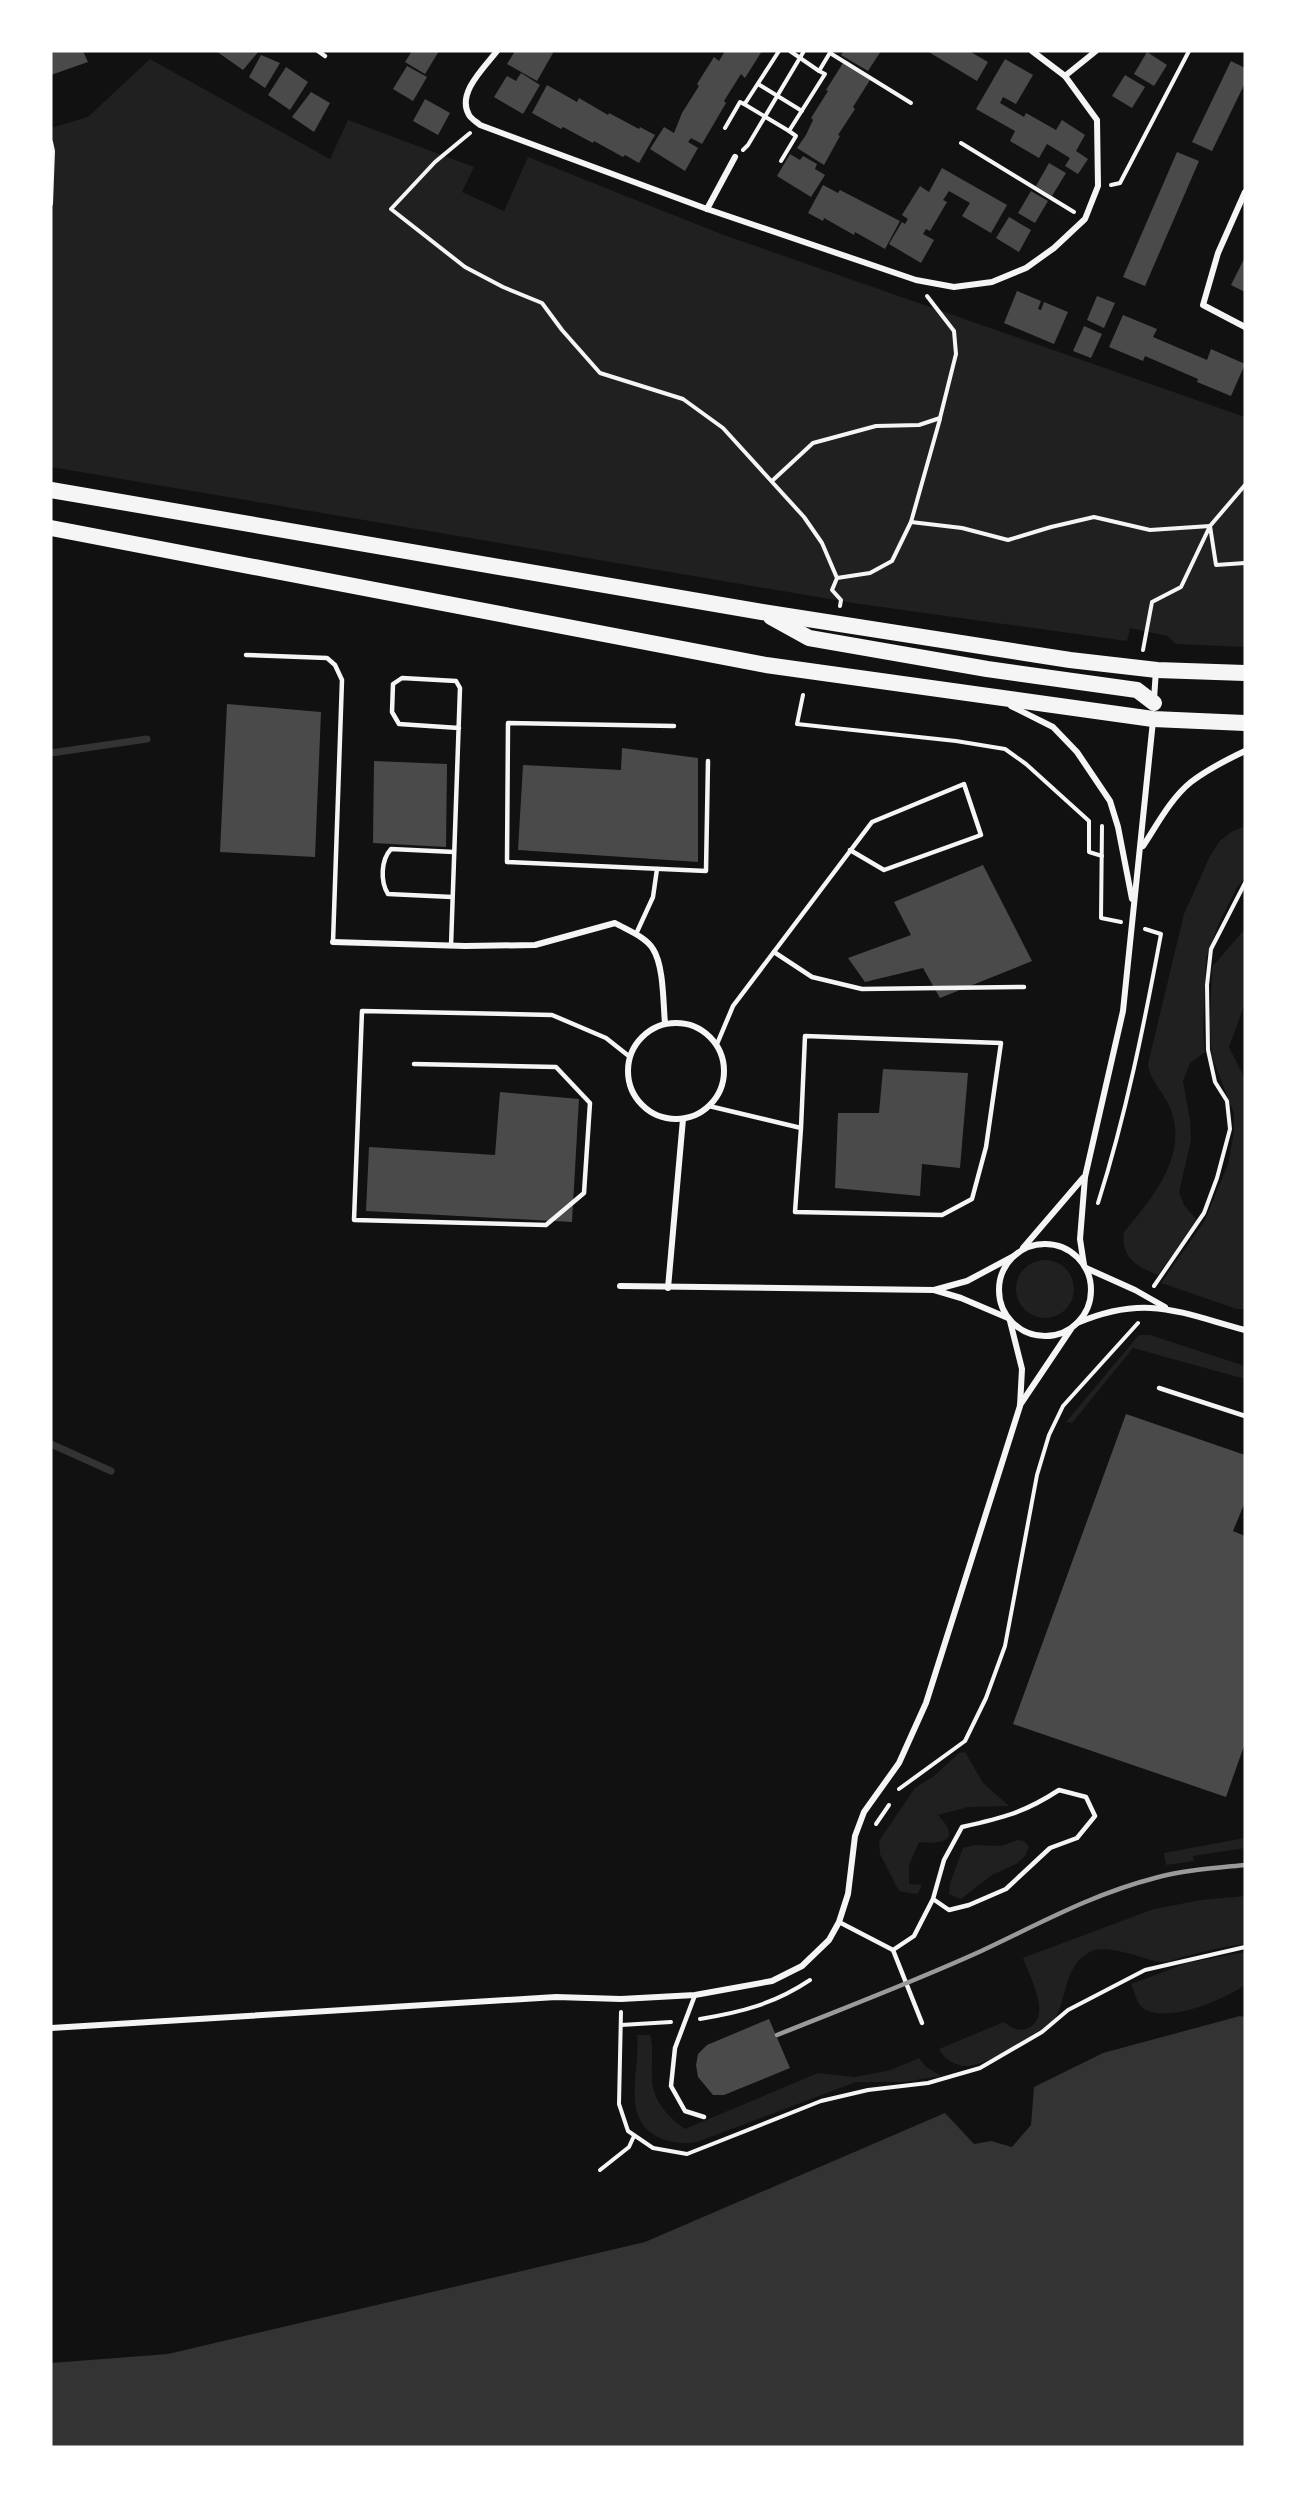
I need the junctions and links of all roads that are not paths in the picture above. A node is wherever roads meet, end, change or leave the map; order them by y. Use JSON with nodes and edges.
{"nodes":[{"id":1,"x":318,"y":51,"type":"edge"},
{"id":2,"x":496,"y":51,"type":"edge"},
{"id":3,"x":1032,"y":51,"type":"edge"},
{"id":4,"x":1096,"y":51,"type":"edge"},
{"id":5,"x":326,"y":56,"type":"dead end"},
{"id":6,"x":1065,"y":76,"type":"junction"},
{"id":7,"x":735,"y":157,"type":"road end"},
{"id":8,"x":1245,"y":192,"type":"edge"},
{"id":9,"x":707,"y":209,"type":"junction"},
{"id":10,"x":1245,"y":327,"type":"edge"},
{"id":11,"x":51,"y":490,"type":"edge"},
{"id":12,"x":51,"y":528,"type":"edge"},
{"id":13,"x":762,"y":612,"type":"junction"},
{"id":14,"x":246,"y":654,"type":"dead end"},
{"id":15,"x":1156,"y":670,"type":"junction"},
{"id":16,"x":1245,"y":673,"type":"edge"},
{"id":17,"x":987,"y":697,"type":"junction"},
{"id":18,"x":1154,"y":711,"type":"junction"},
{"id":19,"x":1245,"y":723,"type":"edge"},
{"id":20,"x":674,"y":726,"type":"dead end"},
{"id":21,"x":459,"y":728,"type":"junction"},
{"id":22,"x":1245,"y":751,"type":"edge"},
{"id":23,"x":708,"y":761,"type":"dead end"},
{"id":24,"x":1141,"y":849,"type":"junction"},
{"id":25,"x":850,"y":850,"type":"junction"},
{"id":26,"x":454,"y":852,"type":"junction"},
{"id":27,"x":657,"y":869,"type":"junction"},
{"id":28,"x":452,"y":897,"type":"junction"},
{"id":29,"x":1133,"y":906,"type":"junction"},
{"id":30,"x":636,"y":934,"type":"junction"},
{"id":31,"x":333,"y":942,"type":"joint"},
{"id":32,"x":450,"y":946,"type":"junction"},
{"id":33,"x":774,"y":952,"type":"junction"},
{"id":34,"x":1024,"y":987,"type":"dead end"},
{"id":35,"x":664,"y":1023,"type":"junction"},
{"id":36,"x":717,"y":1044,"type":"junction"},
{"id":37,"x":630,"y":1057,"type":"junction"},
{"id":38,"x":414,"y":1064,"type":"dead end"},
{"id":39,"x":709,"y":1107,"type":"junction"},
{"id":40,"x":683,"y":1119,"type":"junction"},
{"id":41,"x":801,"y":1128,"type":"junction"},
{"id":42,"x":1085,"y":1177,"type":"junction"},
{"id":43,"x":1017,"y":1254,"type":"junction"},
{"id":44,"x":1084,"y":1267,"type":"junction"},
{"id":45,"x":620,"y":1286,"type":"dead end"},
{"id":46,"x":668,"y":1288,"type":"junction"},
{"id":47,"x":934,"y":1290,"type":"junction"},
{"id":48,"x":1168,"y":1309,"type":"junction"},
{"id":49,"x":1009,"y":1319,"type":"junction"},
{"id":50,"x":1074,"y":1326,"type":"junction"},
{"id":51,"x":1245,"y":1330,"type":"edge"},
{"id":52,"x":1159,"y":1388,"type":"dead end"},
{"id":53,"x":1020,"y":1406,"type":"junction"},
{"id":54,"x":1245,"y":1416,"type":"edge"},
{"id":55,"x":933,"y":1899,"type":"junction"},
{"id":56,"x":839,"y":1922,"type":"junction"},
{"id":57,"x":893,"y":1950,"type":"junction"},
{"id":58,"x":695,"y":1995,"type":"junction"},
{"id":59,"x":922,"y":2023,"type":"dead end"},
{"id":60,"x":51,"y":2028,"type":"edge"},
{"id":61,"x":704,"y":2117,"type":"dead end"}],
"edges":[{"from":1,"to":5,"type":"lane"},
{"from":2,"to":9,"type":"street"},
{"from":3,"to":6,"type":"street"},
{"from":4,"to":6,"type":"street"},
{"from":6,"to":9,"type":"street"},
{"from":7,"to":9,"type":"street"},
{"from":8,"to":10,"type":"street"},
{"from":11,"to":13,"type":"highway"},
{"from":12,"to":17,"type":"highway"},
{"from":13,"to":15,"type":"highway"},
{"from":13,"to":18,"type":"highway"},
{"from":14,"to":31,"type":"lane"},
{"from":15,"to":16,"type":"highway"},
{"from":15,"to":18,"type":"street"},
{"from":17,"to":18,"type":"highway"},
{"from":17,"to":29,"type":"street"},
{"from":18,"to":19,"type":"highway"},
{"from":18,"to":24,"type":"street"},
{"from":20,"to":27,"type":"lane"},
{"from":21,"to":21,"type":"lane"},
{"from":21,"to":26,"type":"lane"},
{"from":22,"to":24,"type":"street"},
{"from":23,"to":27,"type":"lane"},
{"from":24,"to":29,"type":"street"},
{"from":25,"to":25,"type":"lane"},
{"from":25,"to":33,"type":"lane"},
{"from":26,"to":28,"type":"lane"},
{"from":26,"to":28,"type":"lane"},
{"from":27,"to":30,"type":"lane"},
{"from":28,"to":32,"type":"lane"},
{"from":29,"to":42,"type":"street"},
{"from":30,"to":32,"type":"street"},
{"from":30,"to":35,"type":"street"},
{"from":31,"to":32,"type":"street"},
{"from":33,"to":34,"type":"lane"},
{"from":33,"to":36,"type":"lane"},
{"from":35,"to":36,"type":"street"},
{"from":35,"to":37,"type":"street"},
{"from":36,"to":39,"type":"street"},
{"from":37,"to":38,"type":"lane"},
{"from":37,"to":40,"type":"street"},
{"from":39,"to":40,"type":"street"},
{"from":39,"to":41,"type":"lane"},
{"from":40,"to":46,"type":"street"},
{"from":41,"to":41,"type":"lane"},
{"from":42,"to":43,"type":"street"},
{"from":42,"to":44,"type":"street"},
{"from":43,"to":44,"type":"street"},
{"from":43,"to":47,"type":"street"},
{"from":43,"to":49,"type":"street"},
{"from":44,"to":48,"type":"street"},
{"from":44,"to":50,"type":"street"},
{"from":45,"to":46,"type":"street"},
{"from":46,"to":47,"type":"street"},
{"from":47,"to":49,"type":"street"},
{"from":48,"to":50,"type":"street"},
{"from":48,"to":51,"type":"street"},
{"from":49,"to":50,"type":"street"},
{"from":49,"to":53,"type":"street"},
{"from":50,"to":53,"type":"street"},
{"from":52,"to":54,"type":"lane"},
{"from":53,"to":56,"type":"street"},
{"from":55,"to":55,"type":"lane"},
{"from":55,"to":57,"type":"lane"},
{"from":56,"to":57,"type":"lane"},
{"from":56,"to":58,"type":"street"},
{"from":57,"to":59,"type":"lane"},
{"from":58,"to":60,"type":"street"},
{"from":58,"to":61,"type":"lane"}]}
